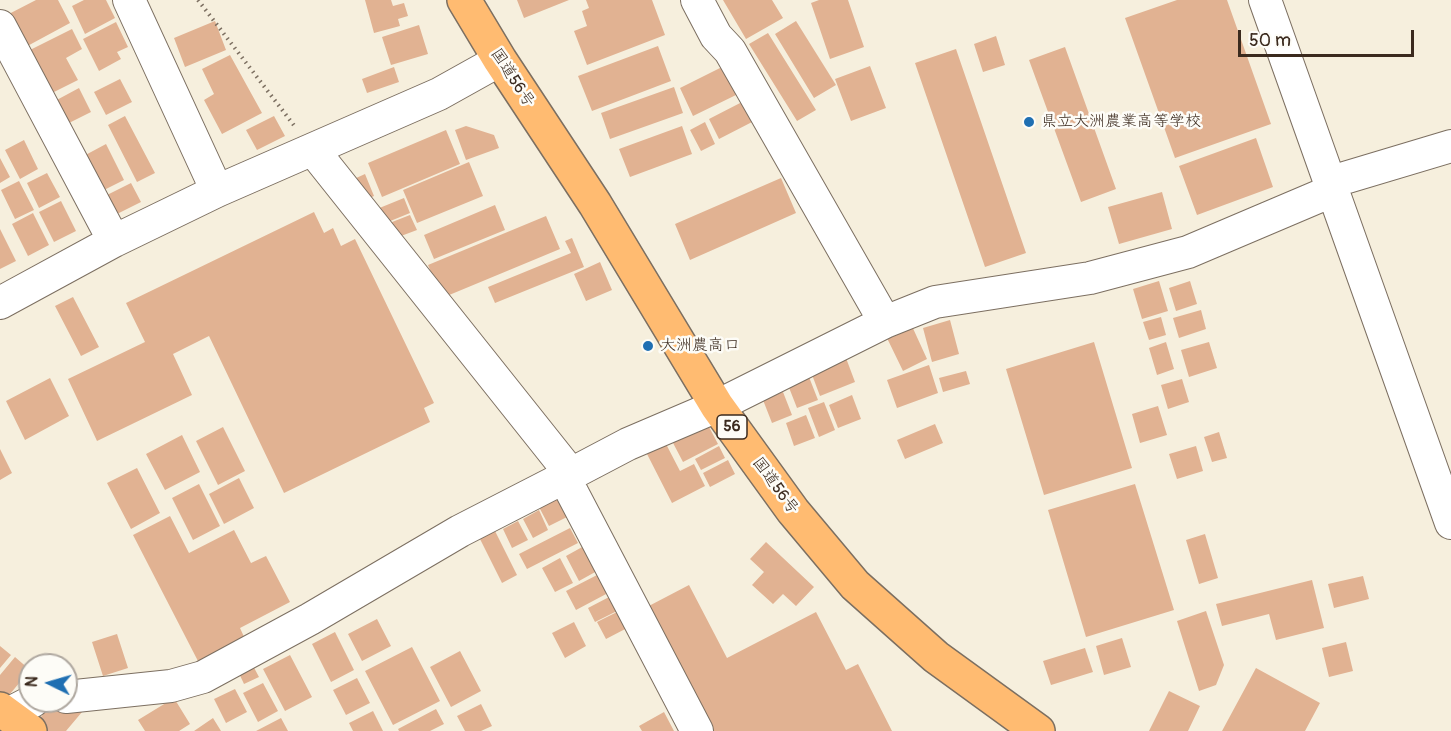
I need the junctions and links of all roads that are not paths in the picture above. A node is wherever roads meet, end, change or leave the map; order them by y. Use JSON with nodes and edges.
{"nodes":[{"id":1,"x":129,"y":0,"type":"edge"},
{"id":2,"x":464,"y":0,"type":"edge"},
{"id":3,"x":697,"y":0,"type":"edge"},
{"id":4,"x":1265,"y":0,"type":"edge"},
{"id":5,"x":0,"y":26,"type":"edge"},
{"id":6,"x":500,"y":60,"type":"junction"},
{"id":7,"x":1451,"y":146,"type":"edge"},
{"id":8,"x":313,"y":150,"type":"junction"},
{"id":9,"x":1333,"y":186,"type":"junction"},
{"id":10,"x":217,"y":191,"type":"junction"},
{"id":11,"x":114,"y":241,"type":"junction"},
{"id":12,"x":0,"y":303,"type":"edge"},
{"id":13,"x":885,"y":322,"type":"junction"},
{"id":14,"x":717,"y":406,"type":"junction"},
{"id":15,"x":568,"y":476,"type":"junction"},
{"id":16,"x":1451,"y":523,"type":"edge"},
{"id":17,"x":78,"y":696,"type":"edge"},
{"id":18,"x":696,"y":731,"type":"edge"},
{"id":19,"x":1038,"y":731,"type":"edge"}],
"edges":[{"from":1,"to":10,"type":"street"},
{"from":2,"to":6,"type":"highway","name":"国道56号","number":"56"},
{"from":3,"to":13,"type":"street"},
{"from":4,"to":9,"type":"street"},
{"from":5,"to":11,"type":"street"},
{"from":6,"to":8,"type":"street"},
{"from":6,"to":14,"type":"highway","name":"国道56号","number":"56"},
{"from":7,"to":9,"type":"street"},
{"from":8,"to":10,"type":"street"},
{"from":8,"to":15,"type":"street"},
{"from":9,"to":13,"type":"street"},
{"from":9,"to":16,"type":"street"},
{"from":10,"to":11,"type":"street"},
{"from":11,"to":12,"type":"street"},
{"from":13,"to":14,"type":"street"},
{"from":14,"to":15,"type":"street"},
{"from":14,"to":19,"type":"highway","name":"国道56号","number":"56"},
{"from":15,"to":17,"type":"street"},
{"from":15,"to":18,"type":"street"}]}
